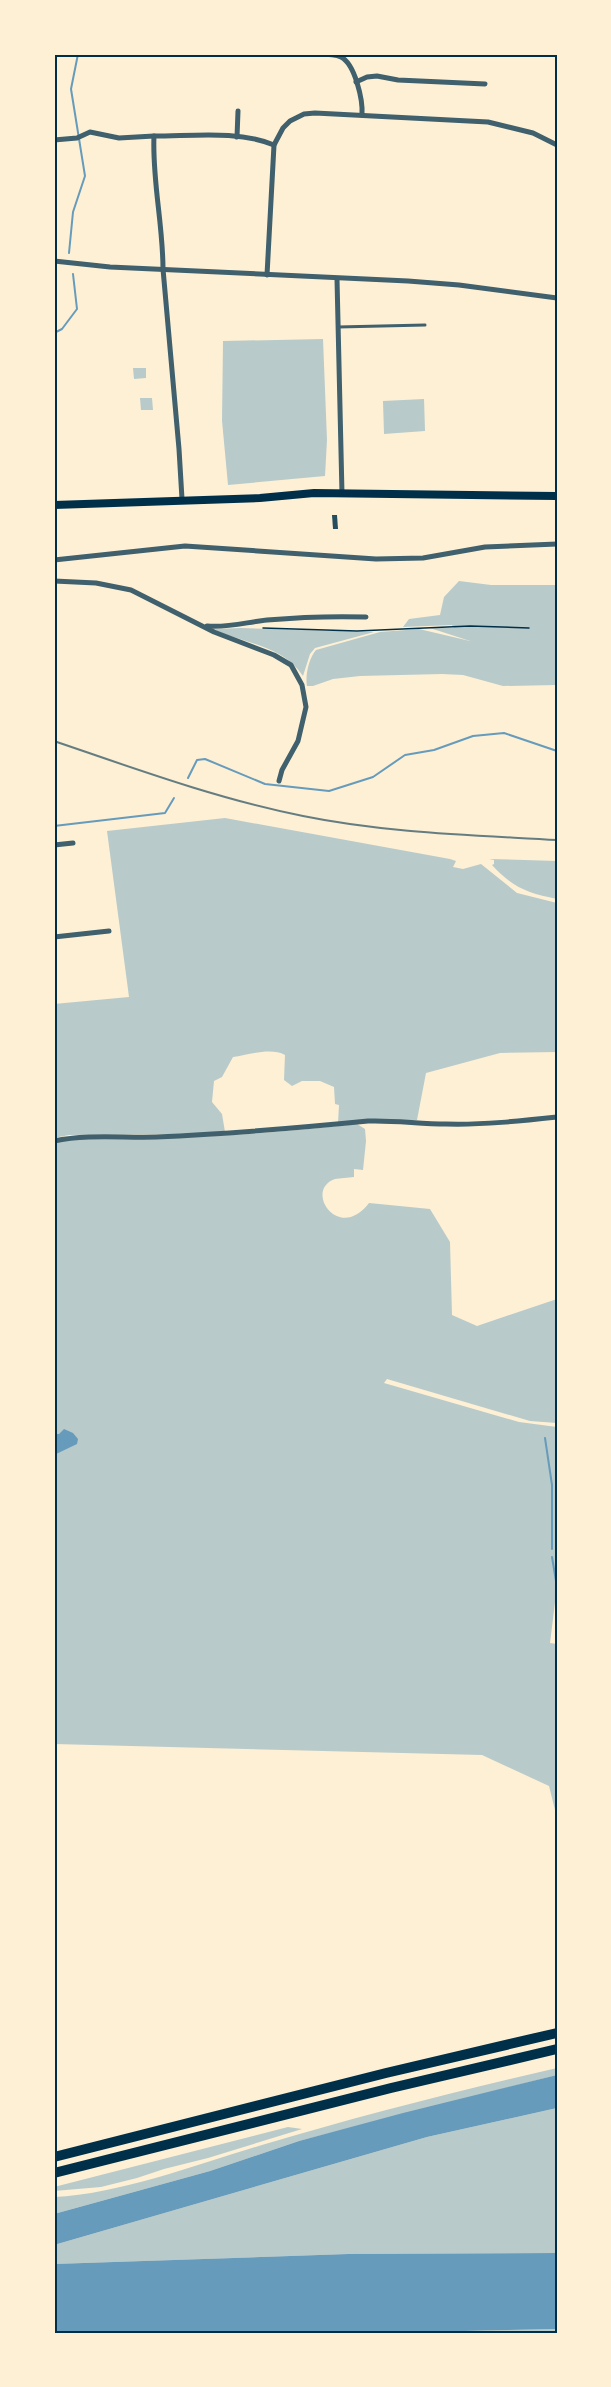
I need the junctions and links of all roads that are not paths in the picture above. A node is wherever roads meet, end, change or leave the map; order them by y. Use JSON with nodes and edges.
{"nodes":[{"id":1,"x":311,"y":54,"type":"edge"},
{"id":2,"x":356,"y":82,"type":"junction"},
{"id":3,"x":485,"y":84,"type":"dead end"},
{"id":4,"x":238,"y":111,"type":"dead end"},
{"id":5,"x":362,"y":115,"type":"junction"},
{"id":6,"x":154,"y":136,"type":"junction"},
{"id":7,"x":237,"y":137,"type":"junction"},
{"id":8,"x":54,"y":140,"type":"edge"},
{"id":9,"x":274,"y":145,"type":"junction"},
{"id":10,"x":557,"y":145,"type":"edge"},
{"id":11,"x":54,"y":261,"type":"edge"},
{"id":12,"x":163,"y":269,"type":"junction"},
{"id":13,"x":267,"y":275,"type":"junction"},
{"id":14,"x":337,"y":279,"type":"junction"},
{"id":15,"x":557,"y":298,"type":"edge"},
{"id":16,"x":425,"y":325,"type":"dead end"},
{"id":17,"x":338,"y":327,"type":"junction"},
{"id":18,"x":342,"y":494,"type":"junction"},
{"id":19,"x":557,"y":496,"type":"edge"},
{"id":20,"x":182,"y":499,"type":"junction"},
{"id":21,"x":54,"y":505,"type":"edge"},
{"id":22,"x":557,"y":544,"type":"edge"},
{"id":23,"x":54,"y":560,"type":"edge"},
{"id":24,"x":54,"y":581,"type":"edge"},
{"id":25,"x":366,"y":617,"type":"dead end"},
{"id":26,"x":202,"y":626,"type":"junction"},
{"id":27,"x":279,"y":782,"type":"dead end"},
{"id":28,"x":73,"y":843,"type":"dead end"},
{"id":29,"x":54,"y":845,"type":"edge"},
{"id":30,"x":109,"y":931,"type":"dead end"},
{"id":31,"x":54,"y":937,"type":"edge"},
{"id":32,"x":557,"y":1117,"type":"edge"},
{"id":33,"x":54,"y":1141,"type":"edge"},
{"id":34,"x":557,"y":2033,"type":"edge"},
{"id":35,"x":557,"y":2049,"type":"edge"},
{"id":36,"x":54,"y":2157,"type":"edge"},
{"id":37,"x":54,"y":2173,"type":"edge"}],
"edges":[{"from":1,"to":2,"type":"street"},
{"from":2,"to":3,"type":"street"},
{"from":2,"to":5,"type":"street"},
{"from":4,"to":7,"type":"street"},
{"from":5,"to":9,"type":"street"},
{"from":5,"to":10,"type":"street"},
{"from":6,"to":7,"type":"street"},
{"from":6,"to":8,"type":"street"},
{"from":6,"to":12,"type":"street"},
{"from":7,"to":9,"type":"street"},
{"from":9,"to":13,"type":"street"},
{"from":11,"to":12,"type":"street"},
{"from":12,"to":13,"type":"street"},
{"from":12,"to":20,"type":"street"},
{"from":13,"to":14,"type":"street"},
{"from":14,"to":15,"type":"street"},
{"from":14,"to":17,"type":"street"},
{"from":16,"to":17,"type":"lane"},
{"from":17,"to":18,"type":"street"},
{"from":18,"to":19,"type":"main road"},
{"from":18,"to":20,"type":"main road"},
{"from":20,"to":21,"type":"main road"},
{"from":22,"to":23,"type":"street"},
{"from":24,"to":26,"type":"street"},
{"from":25,"to":26,"type":"street"},
{"from":26,"to":27,"type":"street"},
{"from":28,"to":29,"type":"street"},
{"from":30,"to":31,"type":"street"},
{"from":32,"to":33,"type":"street"},
{"from":34,"to":36,"type":"highway"},
{"from":35,"to":37,"type":"highway"}]}
